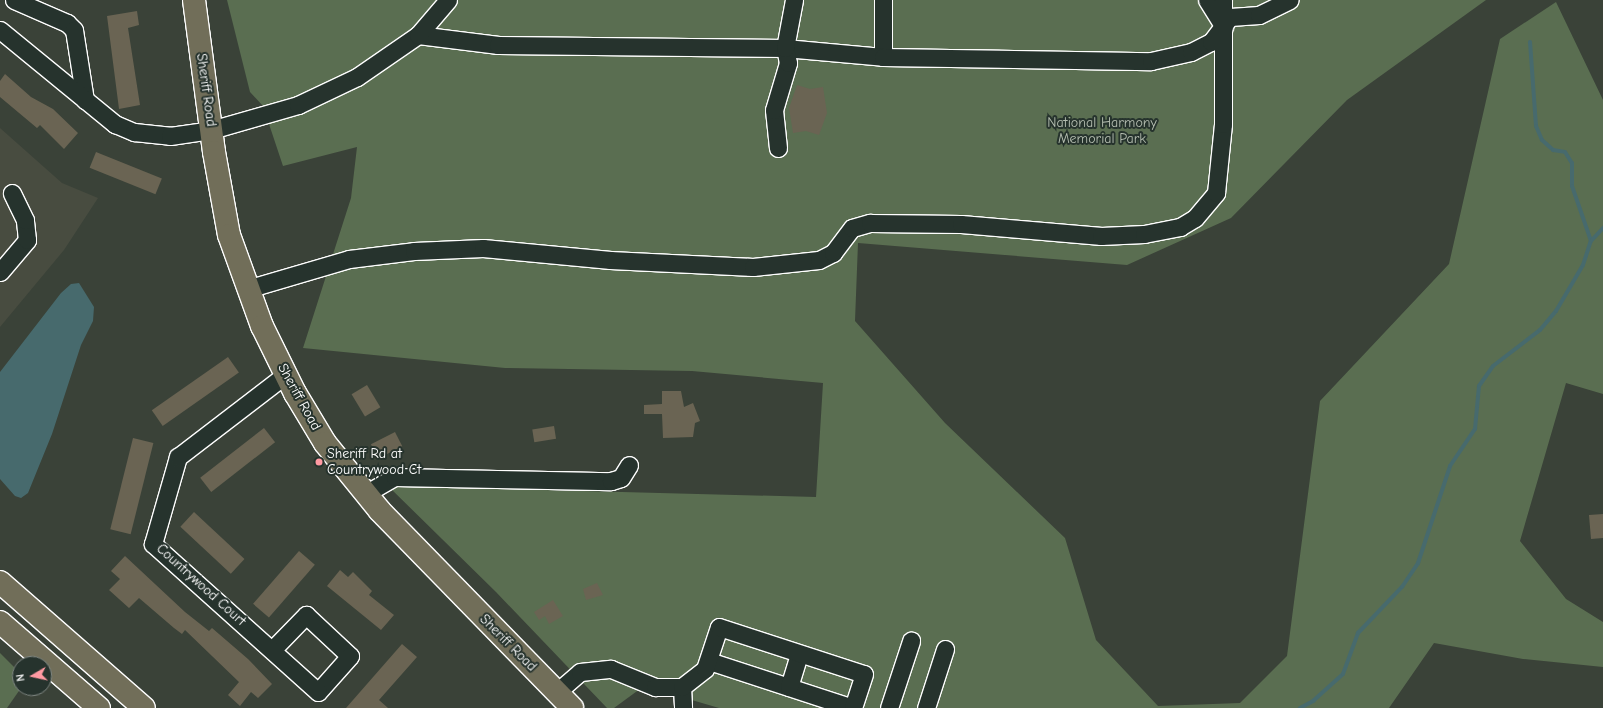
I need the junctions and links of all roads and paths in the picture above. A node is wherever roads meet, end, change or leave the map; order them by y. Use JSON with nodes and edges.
{"nodes":[{"id":1,"x":14,"y":0,"type":"edge"},
{"id":2,"x":194,"y":0,"type":"edge"},
{"id":3,"x":448,"y":0,"type":"edge"},
{"id":4,"x":794,"y":0,"type":"edge"},
{"id":5,"x":883,"y":0,"type":"edge"},
{"id":6,"x":1207,"y":0,"type":"edge"},
{"id":7,"x":1223,"y":0,"type":"edge"},
{"id":8,"x":1290,"y":0,"type":"edge"},
{"id":9,"x":1224,"y":27,"type":"junction"},
{"id":10,"x":0,"y":30,"type":"edge"},
{"id":11,"x":418,"y":35,"type":"junction"},
{"id":12,"x":785,"y":48,"type":"junction"},
{"id":13,"x":883,"y":57,"type":"junction"},
{"id":14,"x":85,"y":100,"type":"junction"},
{"id":15,"x":211,"y":130,"type":"junction"},
{"id":16,"x":778,"y":148,"type":"dead end"},
{"id":17,"x":12,"y":193,"type":"dead end"},
{"id":18,"x":0,"y":272,"type":"edge"},
{"id":19,"x":247,"y":289,"type":"junction"},
{"id":20,"x":285,"y":375,"type":"junction"},
{"id":21,"x":629,"y":465,"type":"dead end"},
{"id":22,"x":365,"y":494,"type":"junction"},
{"id":23,"x":0,"y":582,"type":"edge"},
{"id":24,"x":0,"y":622,"type":"edge"},
{"id":25,"x":911,"y":641,"type":"dead end"},
{"id":26,"x":945,"y":649,"type":"dead end"},
{"id":27,"x":272,"y":650,"type":"junction"},
{"id":28,"x":799,"y":654,"type":"junction"},
{"id":29,"x":708,"y":661,"type":"junction"},
{"id":30,"x":682,"y":687,"type":"junction"},
{"id":31,"x":789,"y":687,"type":"junction"},
{"id":32,"x":556,"y":692,"type":"junction"},
{"id":33,"x":100,"y":708,"type":"edge"},
{"id":34,"x":144,"y":708,"type":"edge"},
{"id":35,"x":572,"y":708,"type":"edge"},
{"id":36,"x":683,"y":708,"type":"edge"},
{"id":37,"x":853,"y":708,"type":"edge"},
{"id":38,"x":890,"y":708,"type":"edge"},
{"id":39,"x":926,"y":708,"type":"edge"}],
"edges":[{"from":1,"to":14,"type":"street"},
{"from":2,"to":15,"type":"main road","name":"Sheriff Road"},
{"from":3,"to":11,"type":"street"},
{"from":4,"to":12,"type":"street"},
{"from":5,"to":13,"type":"street"},
{"from":6,"to":9,"type":"street"},
{"from":7,"to":9,"type":"street"},
{"from":8,"to":9,"type":"street"},
{"from":9,"to":13,"type":"street"},
{"from":9,"to":19,"type":"street"},
{"from":10,"to":14,"type":"street"},
{"from":11,"to":12,"type":"street"},
{"from":11,"to":15,"type":"street"},
{"from":12,"to":13,"type":"street"},
{"from":12,"to":16,"type":"street"},
{"from":14,"to":15,"type":"street"},
{"from":15,"to":19,"type":"main road","name":"Sheriff Road"},
{"from":17,"to":18,"type":"street"},
{"from":19,"to":20,"type":"main road","name":"Sheriff Road"},
{"from":20,"to":22,"type":"main road","name":"Sheriff Road"},
{"from":20,"to":27,"type":"street","name":"Countrywood Court"},
{"from":21,"to":22,"type":"street"},
{"from":22,"to":32,"type":"main road","name":"Sheriff Road"},
{"from":23,"to":34,"type":"main road"},
{"from":24,"to":33,"type":"main road"},
{"from":25,"to":38,"type":"street"},
{"from":26,"to":39,"type":"street"},
{"from":27,"to":27,"type":"street","name":"Countrywood Court"},
{"from":28,"to":29,"type":"street"},
{"from":28,"to":31,"type":"street"},
{"from":28,"to":37,"type":"street"},
{"from":29,"to":30,"type":"street"},
{"from":29,"to":31,"type":"street"},
{"from":30,"to":32,"type":"street"},
{"from":30,"to":36,"type":"street"},
{"from":31,"to":37,"type":"street"},
{"from":32,"to":35,"type":"main road","name":"Sheriff Road"}]}
